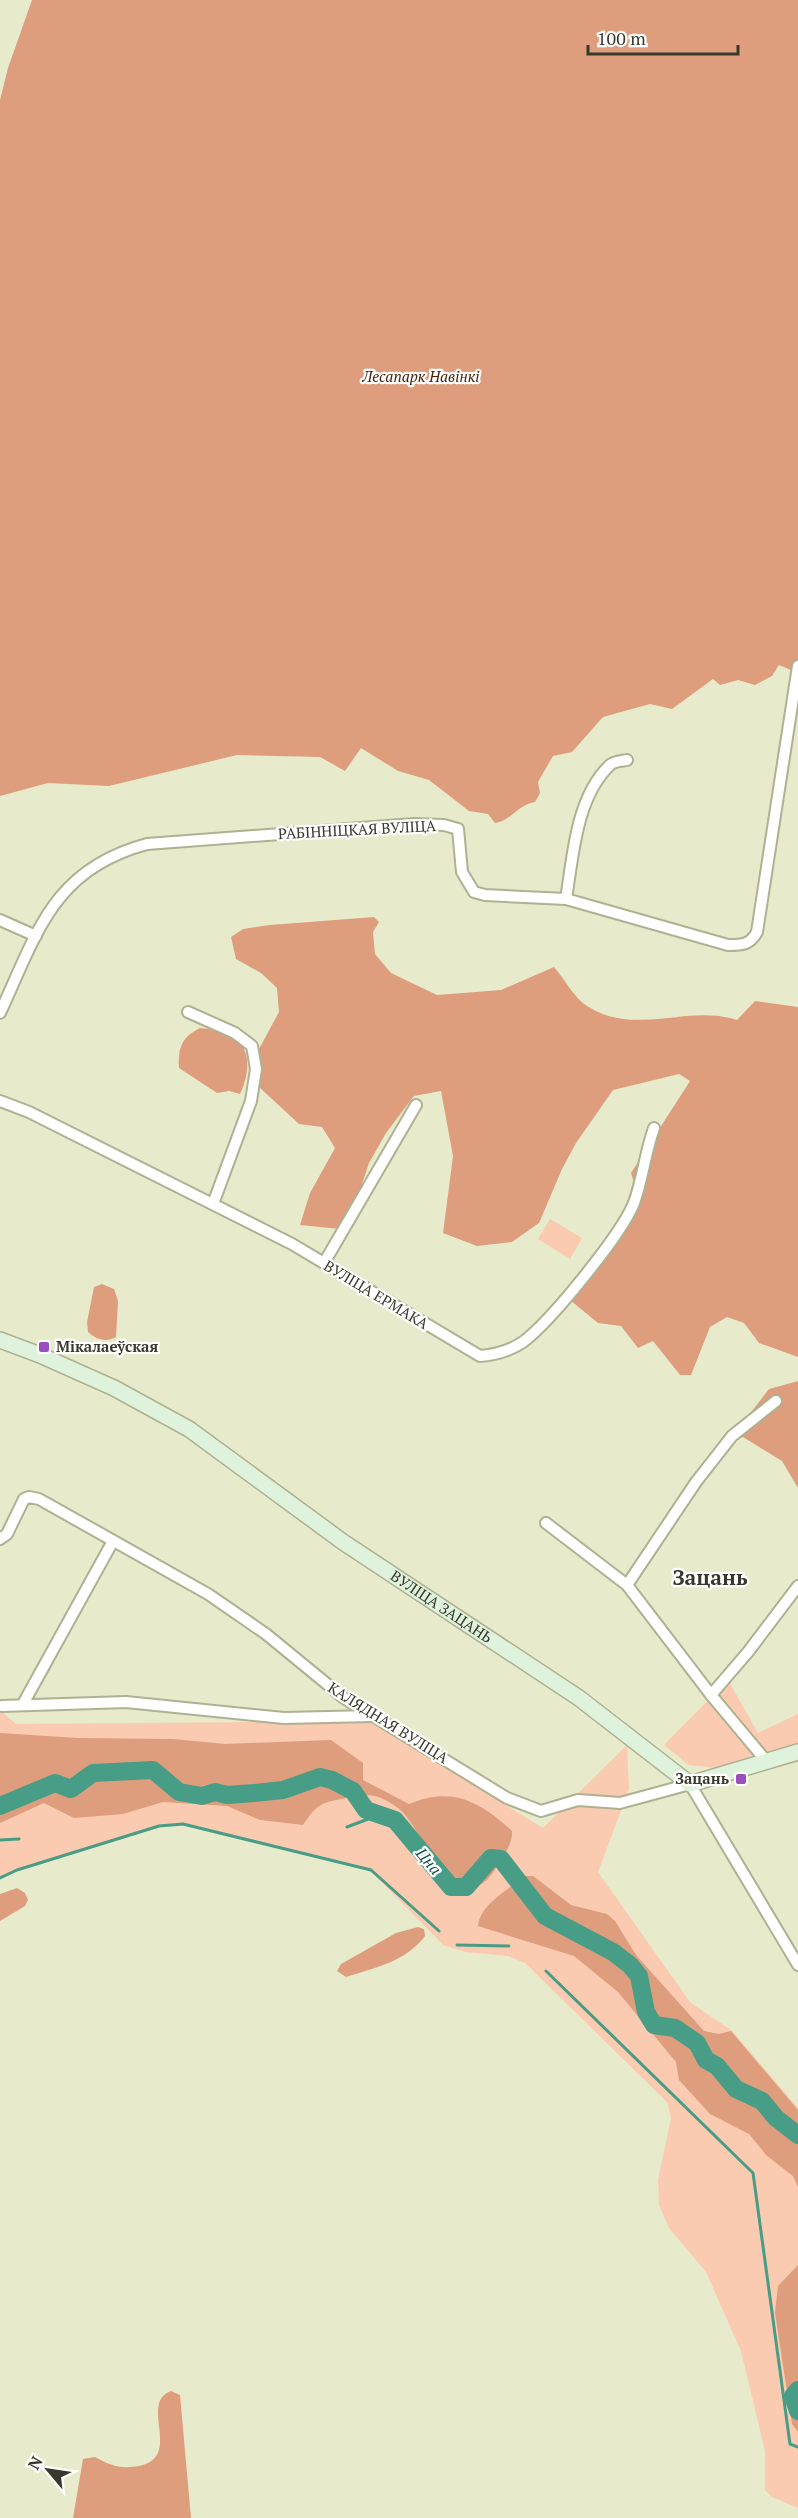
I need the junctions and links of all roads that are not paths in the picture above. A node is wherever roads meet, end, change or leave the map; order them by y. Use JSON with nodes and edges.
{"nodes":[{"id":1,"x":798,"y":666,"type":"edge"},
{"id":2,"x":627,"y":759,"type":"dead end"},
{"id":3,"x":566,"y":899,"type":"junction"},
{"id":4,"x":0,"y":920,"type":"edge"},
{"id":5,"x":36,"y":936,"type":"junction"},
{"id":6,"x":189,"y":1012,"type":"dead end"},
{"id":7,"x":0,"y":1013,"type":"edge"},
{"id":8,"x":0,"y":1101,"type":"edge"},
{"id":9,"x":416,"y":1105,"type":"dead end"},
{"id":10,"x":654,"y":1128,"type":"dead end"},
{"id":11,"x":213,"y":1204,"type":"junction"},
{"id":12,"x":324,"y":1263,"type":"junction"},
{"id":13,"x":0,"y":1340,"type":"edge"},
{"id":14,"x":776,"y":1401,"type":"dead end"},
{"id":15,"x":546,"y":1523,"type":"dead end"},
{"id":16,"x":0,"y":1539,"type":"edge"},
{"id":17,"x":113,"y":1541,"type":"junction"},
{"id":18,"x":627,"y":1585,"type":"junction"},
{"id":19,"x":798,"y":1586,"type":"edge"},
{"id":20,"x":711,"y":1695,"type":"junction"},
{"id":21,"x":23,"y":1704,"type":"junction"},
{"id":22,"x":2,"y":1706,"type":"dead end"},
{"id":23,"x":374,"y":1716,"type":"junction"},
{"id":24,"x":798,"y":1752,"type":"edge"},
{"id":25,"x":767,"y":1762,"type":"junction"},
{"id":26,"x":690,"y":1784,"type":"junction"},
{"id":27,"x":798,"y":1965,"type":"edge"}],
"edges":[{"from":1,"to":3,"type":"street","name":"РАБІННІЦКАЯ ВУЛІЦА"},
{"from":2,"to":3,"type":"street"},
{"from":3,"to":5,"type":"street","name":"РАБІННІЦКАЯ ВУЛІЦА"},
{"from":4,"to":5,"type":"street"},
{"from":5,"to":7,"type":"street","name":"РАБІННІЦКАЯ ВУЛІЦА"},
{"from":6,"to":11,"type":"street"},
{"from":8,"to":11,"type":"street","name":"ВУЛІЦА ЕРМАКА"},
{"from":9,"to":12,"type":"street"},
{"from":10,"to":12,"type":"street","name":"ВУЛІЦА ЕРМАКА"},
{"from":11,"to":12,"type":"street","name":"ВУЛІЦА ЕРМАКА"},
{"from":13,"to":26,"type":"street","name":"ВУЛІЦА ЗАЦАНЬ"},
{"from":14,"to":18,"type":"street"},
{"from":15,"to":18,"type":"street"},
{"from":16,"to":17,"type":"street","name":"КАЛЯДНАЯ ВУЛІЦА"},
{"from":17,"to":21,"type":"street"},
{"from":17,"to":23,"type":"street","name":"КАЛЯДНАЯ ВУЛІЦА"},
{"from":18,"to":20,"type":"street"},
{"from":19,"to":20,"type":"street"},
{"from":20,"to":25,"type":"street"},
{"from":21,"to":22,"type":"street"},
{"from":21,"to":23,"type":"street"},
{"from":23,"to":26,"type":"street","name":"КАЛЯДНАЯ ВУЛІЦА"},
{"from":24,"to":25,"type":"street"},
{"from":25,"to":26,"type":"street"},
{"from":26,"to":27,"type":"street","name":"ВУЛІЦА ЗАЦАНЬ"}]}
